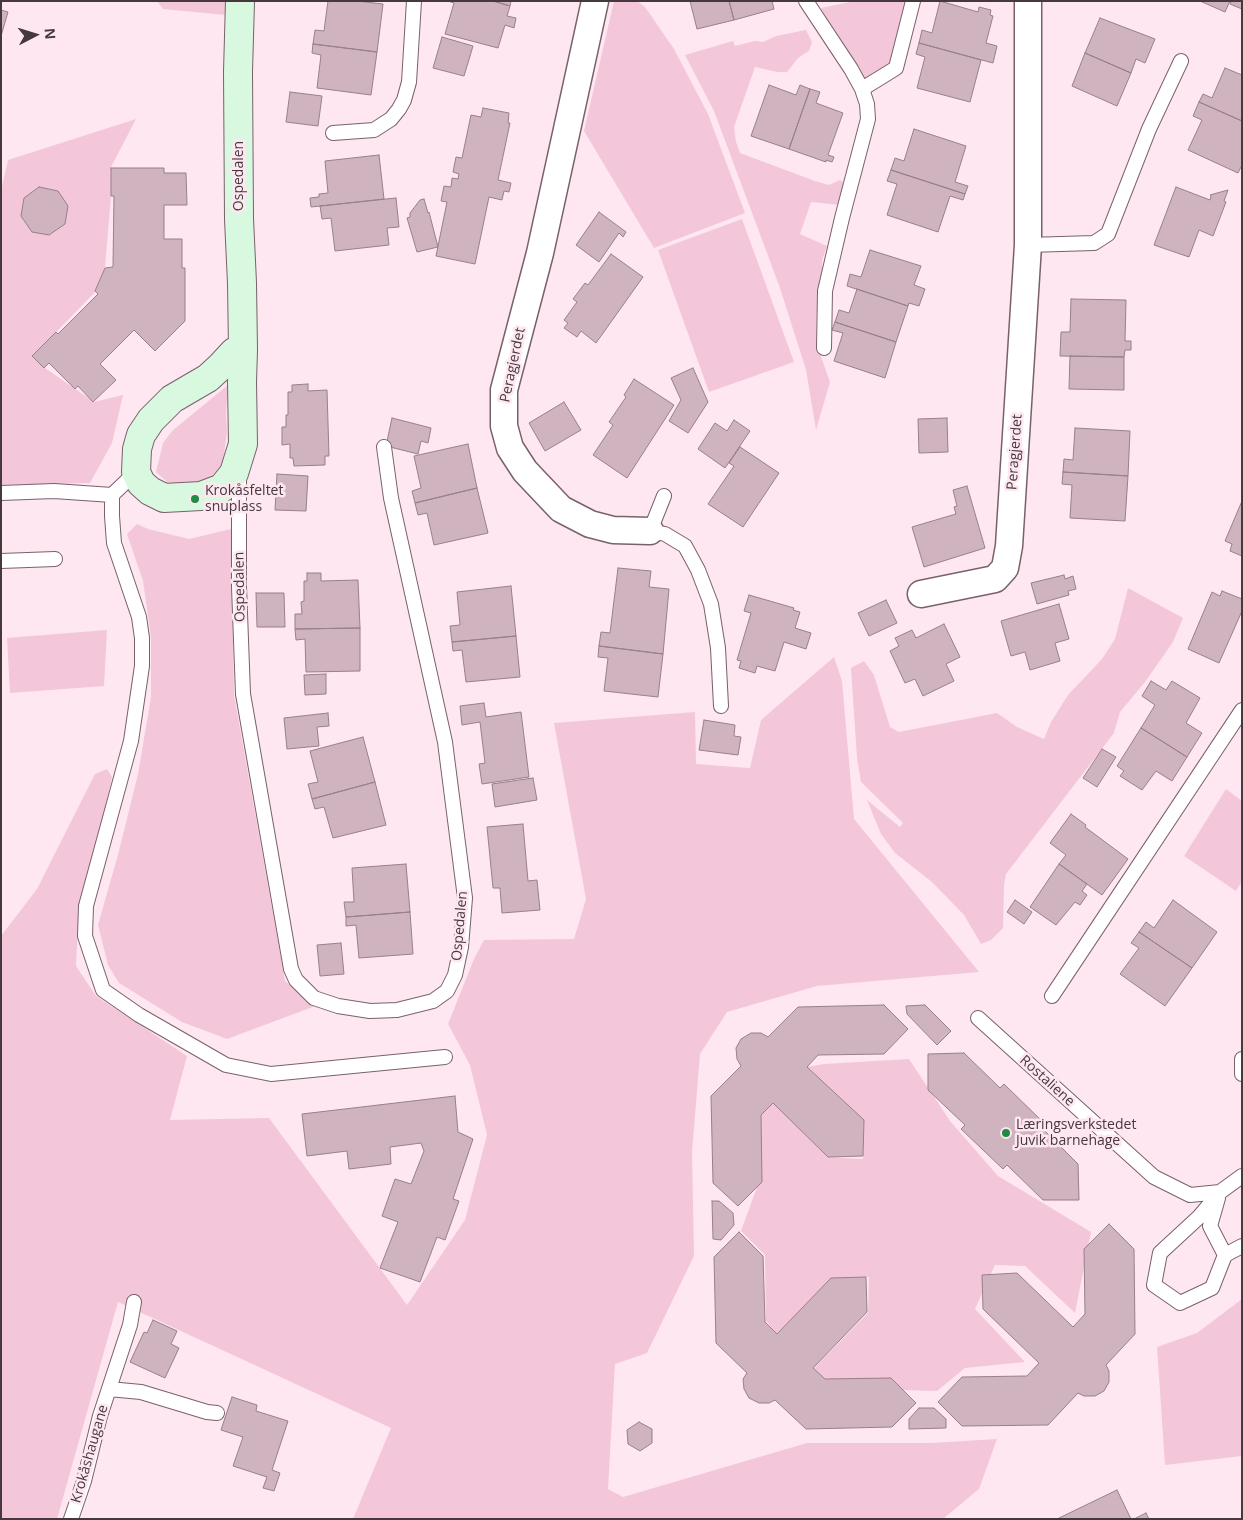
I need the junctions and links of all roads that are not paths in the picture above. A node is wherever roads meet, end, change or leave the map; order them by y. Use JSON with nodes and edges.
{"nodes":[{"id":1,"x":240,"y":1,"type":"edge"},
{"id":2,"x":414,"y":1,"type":"edge"},
{"id":3,"x":595,"y":1,"type":"edge"},
{"id":4,"x":806,"y":1,"type":"edge"},
{"id":5,"x":913,"y":1,"type":"edge"},
{"id":6,"x":1028,"y":1,"type":"edge"},
{"id":7,"x":1181,"y":61,"type":"dead end"},
{"id":8,"x":862,"y":89,"type":"junction"},
{"id":9,"x":332,"y":133,"type":"dead end"},
{"id":10,"x":1028,"y":246,"type":"junction"},
{"id":11,"x":824,"y":348,"type":"dead end"},
{"id":12,"x":243,"y":350,"type":"junction"},
{"id":13,"x":384,"y":447,"type":"dead end"},
{"id":14,"x":239,"y":460,"type":"junction"},
{"id":15,"x":136,"y":472,"type":"junction"},
{"id":16,"x":1,"y":493,"type":"edge"},
{"id":17,"x":112,"y":495,"type":"junction"},
{"id":18,"x":664,"y":496,"type":"dead end"},
{"id":19,"x":650,"y":530,"type":"junction"},
{"id":20,"x":55,"y":559,"type":"dead end"},
{"id":21,"x":1,"y":561,"type":"edge"},
{"id":22,"x":921,"y":594,"type":"dead end"},
{"id":23,"x":721,"y":706,"type":"dead end"},
{"id":24,"x":1242,"y":710,"type":"edge"},
{"id":25,"x":1052,"y":996,"type":"dead end"},
{"id":26,"x":978,"y":1018,"type":"dead end"},
{"id":27,"x":445,"y":1057,"type":"dead end"},
{"id":28,"x":1242,"y":1059,"type":"edge"},
{"id":29,"x":1242,"y":1074,"type":"edge"},
{"id":30,"x":1242,"y":1176,"type":"edge"},
{"id":31,"x":1220,"y":1192,"type":"junction"},
{"id":32,"x":1242,"y":1246,"type":"edge"},
{"id":33,"x":1225,"y":1255,"type":"junction"},
{"id":34,"x":134,"y":1302,"type":"dead end"},
{"id":35,"x":109,"y":1389,"type":"junction"},
{"id":36,"x":217,"y":1413,"type":"dead end"},
{"id":37,"x":71,"y":1519,"type":"edge"}],
"edges":[{"from":1,"to":12,"type":"street","name":"Ospedalen"},
{"from":2,"to":9,"type":"lane"},
{"from":3,"to":19,"type":"street","name":"Peragjerdet"},
{"from":4,"to":8,"type":"lane"},
{"from":5,"to":8,"type":"lane"},
{"from":6,"to":10,"type":"street","name":"Peragjerdet"},
{"from":7,"to":10,"type":"lane"},
{"from":8,"to":11,"type":"lane"},
{"from":10,"to":22,"type":"street","name":"Peragjerdet"},
{"from":12,"to":14,"type":"street","name":"Ospedalen"},
{"from":12,"to":15,"type":"street"},
{"from":13,"to":14,"type":"lane","name":"Ospedalen"},
{"from":14,"to":15,"type":"street","name":"Ospedalen"},
{"from":15,"to":17,"type":"lane"},
{"from":16,"to":17,"type":"lane"},
{"from":17,"to":27,"type":"lane"},
{"from":18,"to":19,"type":"lane"},
{"from":19,"to":23,"type":"lane","name":"Peragjerdet"},
{"from":20,"to":21,"type":"lane"},
{"from":24,"to":25,"type":"lane"},
{"from":26,"to":31,"type":"lane","name":"Rostaliene"},
{"from":28,"to":29,"type":"lane"},
{"from":30,"to":31,"type":"lane"},
{"from":31,"to":33,"type":"lane"},
{"from":31,"to":33,"type":"lane"},
{"from":32,"to":33,"type":"lane"},
{"from":34,"to":35,"type":"lane","name":"Krokåshaugane"},
{"from":35,"to":36,"type":"lane","name":"Krokåshaugane"},
{"from":35,"to":37,"type":"lane","name":"Krokåshaugane"}]}
